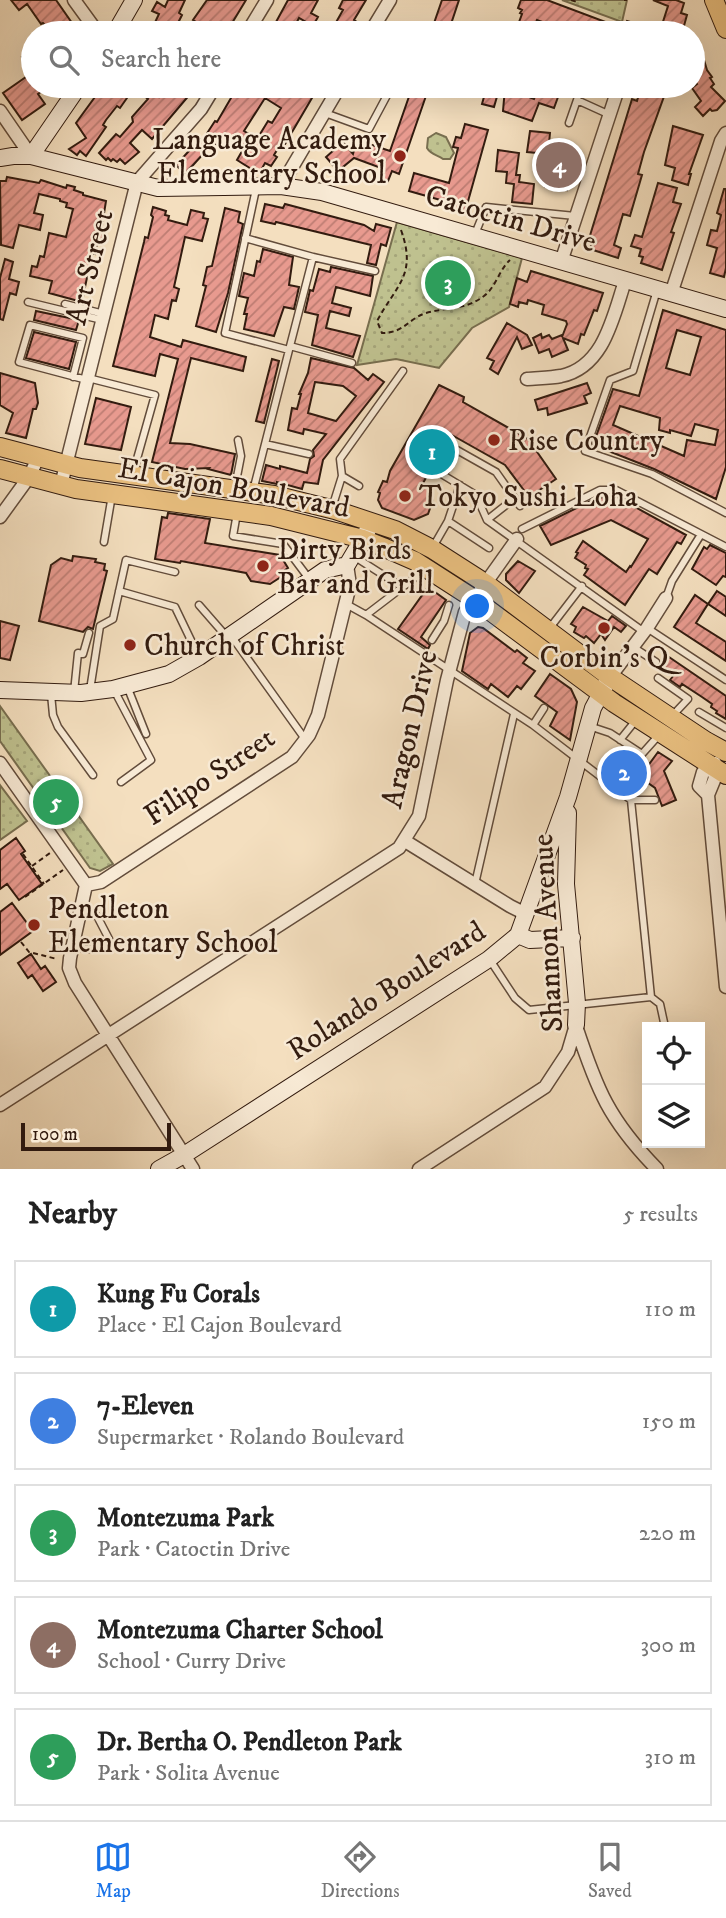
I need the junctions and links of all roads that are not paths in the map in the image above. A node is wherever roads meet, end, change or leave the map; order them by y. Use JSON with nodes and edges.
{"nodes":[{"id":1,"x":74,"y":0,"type":"edge"},
{"id":2,"x":134,"y":0,"type":"edge"},
{"id":3,"x":268,"y":0,"type":"edge"},
{"id":4,"x":390,"y":0,"type":"edge"},
{"id":5,"x":715,"y":0,"type":"edge"},
{"id":6,"x":89,"y":21,"type":"edge"},
{"id":7,"x":122,"y":21,"type":"edge"},
{"id":8,"x":255,"y":21,"type":"edge"},
{"id":9,"x":377,"y":21,"type":"edge"},
{"id":10,"x":726,"y":29,"type":"edge"},
{"id":11,"x":71,"y":98,"type":"edge"},
{"id":12,"x":208,"y":98,"type":"edge"},
{"id":13,"x":333,"y":98,"type":"edge"},
{"id":14,"x":386,"y":98,"type":"edge"},
{"id":15,"x":615,"y":98,"type":"edge"},
{"id":16,"x":577,"y":100,"type":"joint"},
{"id":17,"x":0,"y":111,"type":"edge"},
{"id":18,"x":324,"y":113,"type":"junction"},
{"id":19,"x":610,"y":115,"type":"junction"},
{"id":20,"x":569,"y":123,"type":"dead end"},
{"id":21,"x":726,"y":133,"type":"edge"},
{"id":22,"x":31,"y":156,"type":"junction"},
{"id":23,"x":0,"y":158,"type":"edge"},
{"id":24,"x":137,"y":182,"type":"junction"},
{"id":25,"x":281,"y":186,"type":"junction"},
{"id":26,"x":256,"y":187,"type":"junction"},
{"id":27,"x":576,"y":216,"type":"junction"},
{"id":28,"x":474,"y":236,"type":"junction"},
{"id":29,"x":245,"y":239,"type":"junction"},
{"id":30,"x":313,"y":257,"type":"junction"},
{"id":31,"x":561,"y":262,"type":"junction"},
{"id":32,"x":374,"y":271,"type":"dead end"},
{"id":33,"x":625,"y":281,"type":"junction"},
{"id":34,"x":664,"y":292,"type":"junction"},
{"id":35,"x":28,"y":302,"type":"dead end"},
{"id":36,"x":65,"y":304,"type":"dead end"},
{"id":37,"x":726,"y":309,"type":"edge"},
{"id":38,"x":103,"y":317,"type":"junction"},
{"id":39,"x":290,"y":348,"type":"junction"},
{"id":40,"x":352,"y":363,"type":"dead end"},
{"id":41,"x":403,"y":371,"type":"dead end"},
{"id":42,"x":73,"y":377,"type":"junction"},
{"id":43,"x":88,"y":379,"type":"junction"},
{"id":44,"x":527,"y":379,"type":"dead end"},
{"id":45,"x":238,"y":440,"type":"dead end"},
{"id":46,"x":265,"y":444,"type":"junction"},
{"id":47,"x":0,"y":447,"type":"edge"},
{"id":48,"x":309,"y":454,"type":"dead end"},
{"id":49,"x":37,"y":458,"type":"junction"},
{"id":50,"x":66,"y":465,"type":"junction"},
{"id":51,"x":0,"y":468,"type":"edge"},
{"id":52,"x":132,"y":474,"type":"junction"},
{"id":53,"x":342,"y":476,"type":"junction"},
{"id":54,"x":29,"y":477,"type":"junction"},
{"id":55,"x":61,"y":485,"type":"junction"},
{"id":56,"x":359,"y":485,"type":"dead end"},
{"id":57,"x":460,"y":485,"type":"junction"},
{"id":58,"x":243,"y":491,"type":"junction"},
{"id":59,"x":112,"y":493,"type":"junction"},
{"id":60,"x":515,"y":498,"type":"junction"},
{"id":61,"x":520,"y":506,"type":"dead end"},
{"id":62,"x":332,"y":510,"type":"junction"},
{"id":63,"x":237,"y":511,"type":"junction"},
{"id":64,"x":726,"y":513,"type":"edge"},
{"id":65,"x":0,"y":517,"type":"edge"},
{"id":66,"x":487,"y":520,"type":"junction"},
{"id":67,"x":372,"y":522,"type":"junction"},
{"id":68,"x":448,"y":522,"type":"junction"},
{"id":69,"x":519,"y":534,"type":"junction"},
{"id":70,"x":700,"y":536,"type":"junction"},
{"id":71,"x":363,"y":539,"type":"junction"},
{"id":72,"x":104,"y":542,"type":"dead end"},
{"id":73,"x":726,"y":547,"type":"edge"},
{"id":74,"x":489,"y":548,"type":"dead end"},
{"id":75,"x":432,"y":549,"type":"junction"},
{"id":76,"x":350,"y":561,"type":"junction"},
{"id":77,"x":426,"y":569,"type":"junction"},
{"id":78,"x":175,"y":572,"type":"dead end"},
{"id":79,"x":310,"y":580,"type":"junction"},
{"id":80,"x":485,"y":583,"type":"junction"},
{"id":81,"x":582,"y":586,"type":"junction"},
{"id":82,"x":402,"y":587,"type":"junction"},
{"id":83,"x":119,"y":590,"type":"junction"},
{"id":84,"x":666,"y":598,"type":"joint"},
{"id":85,"x":474,"y":599,"type":"junction"},
{"id":86,"x":346,"y":604,"type":"junction"},
{"id":87,"x":199,"y":605,"type":"dead end"},
{"id":88,"x":449,"y":605,"type":"dead end"},
{"id":89,"x":366,"y":615,"type":"junction"},
{"id":90,"x":443,"y":621,"type":"junction"},
{"id":91,"x":461,"y":628,"type":"junction"},
{"id":92,"x":548,"y":630,"type":"junction"},
{"id":93,"x":646,"y":630,"type":"junction"},
{"id":94,"x":89,"y":633,"type":"dead end"},
{"id":95,"x":229,"y":636,"type":"junction"},
{"id":96,"x":432,"y":640,"type":"dead end"},
{"id":97,"x":633,"y":647,"type":"junction"},
{"id":98,"x":199,"y":657,"type":"junction"},
{"id":99,"x":656,"y":662,"type":"dead end"},
{"id":100,"x":449,"y":670,"type":"junction"},
{"id":101,"x":610,"y":677,"type":"junction"},
{"id":102,"x":658,"y":678,"type":"dead end"},
{"id":103,"x":726,"y":680,"type":"edge"},
{"id":104,"x":120,"y":687,"type":"junction"},
{"id":105,"x":0,"y":690,"type":"edge"},
{"id":106,"x":82,"y":693,"type":"junction"},
{"id":107,"x":601,"y":693,"type":"junction"},
{"id":108,"x":51,"y":694,"type":"junction"},
{"id":109,"x":544,"y":708,"type":"dead end"},
{"id":110,"x":699,"y":712,"type":"dead end"},
{"id":111,"x":514,"y":714,"type":"junction"},
{"id":112,"x":637,"y":718,"type":"junction"},
{"id":113,"x":671,"y":718,"type":"junction"},
{"id":114,"x":533,"y":725,"type":"junction"},
{"id":115,"x":589,"y":726,"type":"junction"},
{"id":116,"x":726,"y":728,"type":"edge"},
{"id":117,"x":712,"y":732,"type":"junction"},
{"id":118,"x":146,"y":734,"type":"dead end"},
{"id":119,"x":660,"y":734,"type":"junction"},
{"id":120,"x":306,"y":739,"type":"junction"},
{"id":121,"x":620,"y":740,"type":"junction"},
{"id":122,"x":724,"y":752,"type":"edge"},
{"id":123,"x":580,"y":759,"type":"junction"},
{"id":124,"x":0,"y":763,"type":"edge"},
{"id":125,"x":719,"y":771,"type":"edge"},
{"id":126,"x":93,"y":775,"type":"dead end"},
{"id":127,"x":121,"y":782,"type":"dead end"},
{"id":128,"x":568,"y":797,"type":"junction"},
{"id":129,"x":631,"y":800,"type":"junction"},
{"id":130,"x":655,"y":800,"type":"dead end"},
{"id":131,"x":405,"y":841,"type":"junction"},
{"id":132,"x":475,"y":884,"type":"junction"},
{"id":133,"x":86,"y":885,"type":"junction"},
{"id":134,"x":79,"y":914,"type":"junction"},
{"id":135,"x":526,"y":914,"type":"junction"},
{"id":136,"x":518,"y":935,"type":"junction"},
{"id":137,"x":572,"y":938,"type":"junction"},
{"id":138,"x":72,"y":948,"type":"junction"},
{"id":139,"x":489,"y":959,"type":"junction"},
{"id":140,"x":726,"y":987,"type":"edge"},
{"id":141,"x":651,"y":997,"type":"junction"},
{"id":142,"x":577,"y":1006,"type":"junction"},
{"id":143,"x":664,"y":1022,"type":"edge"},
{"id":144,"x":576,"y":1026,"type":"junction"},
{"id":145,"x":108,"y":1037,"type":"junction"},
{"id":146,"x":0,"y":1105,"type":"edge"},
{"id":147,"x":646,"y":1157,"type":"junction"},
{"id":148,"x":189,"y":1162,"type":"edge"},
{"id":149,"x":159,"y":1169,"type":"edge"},
{"id":150,"x":419,"y":1169,"type":"edge"},
{"id":151,"x":637,"y":1169,"type":"edge"},
{"id":152,"x":657,"y":1169,"type":"edge"}],
"edges":[{"from":1,"to":6,"type":"street"},
{"from":2,"to":7,"type":"street"},
{"from":3,"to":8,"type":"street"},
{"from":4,"to":9,"type":"street"},
{"from":5,"to":10,"type":"main road"},
{"from":11,"to":22,"type":"street"},
{"from":12,"to":24,"type":"street","name":"Art Street"},
{"from":13,"to":18,"type":"street"},
{"from":14,"to":18,"type":"lane"},
{"from":15,"to":19,"type":"street"},
{"from":16,"to":19,"type":"lane"},
{"from":16,"to":20,"type":"lane"},
{"from":17,"to":22,"type":"street"},
{"from":18,"to":25,"type":"street"},
{"from":19,"to":27,"type":"street"},
{"from":21,"to":34,"type":"street"},
{"from":22,"to":23,"type":"street","name":"Catoctin Drive"},
{"from":22,"to":24,"type":"street","name":"Catoctin Drive"},
{"from":24,"to":26,"type":"street","name":"Catoctin Drive"},
{"from":24,"to":38,"type":"street","name":"Art Street"},
{"from":25,"to":26,"type":"street","name":"Catoctin Drive"},
{"from":25,"to":28,"type":"street","name":"Catoctin Drive"},
{"from":26,"to":29,"type":"lane"},
{"from":27,"to":28,"type":"lane"},
{"from":27,"to":31,"type":"street"},
{"from":28,"to":31,"type":"street","name":"Catoctin Drive"},
{"from":29,"to":30,"type":"lane"},
{"from":29,"to":39,"type":"lane"},
{"from":30,"to":32,"type":"lane"},
{"from":30,"to":39,"type":"lane"},
{"from":31,"to":33,"type":"street","name":"Catoctin Drive"},
{"from":33,"to":34,"type":"street","name":"Catoctin Drive"},
{"from":33,"to":44,"type":"street"},
{"from":34,"to":37,"type":"street","name":"Catoctin Drive"},
{"from":34,"to":64,"type":"lane"},
{"from":35,"to":38,"type":"lane"},
{"from":36,"to":38,"type":"lane"},
{"from":38,"to":43,"type":"street","name":"Art Street"},
{"from":39,"to":40,"type":"lane"},
{"from":39,"to":46,"type":"lane"},
{"from":41,"to":53,"type":"lane"},
{"from":42,"to":42,"type":"lane"},
{"from":42,"to":43,"type":"lane"},
{"from":43,"to":50,"type":"street","name":"Art Street"},
{"from":43,"to":52,"type":"lane"},
{"from":45,"to":58,"type":"lane"},
{"from":46,"to":48,"type":"lane"},
{"from":46,"to":58,"type":"lane"},
{"from":47,"to":49,"type":"main road","name":"El Cajon Boulevard"},
{"from":49,"to":50,"type":"main road","name":"El Cajon Boulevard"},
{"from":49,"to":54,"type":"street"},
{"from":50,"to":52,"type":"main road","name":"El Cajon Boulevard"},
{"from":50,"to":55,"type":"street","name":"Art Street"},
{"from":51,"to":54,"type":"main road","name":"El Cajon Boulevard"},
{"from":52,"to":58,"type":"main road","name":"El Cajon Boulevard"},
{"from":53,"to":56,"type":"lane"},
{"from":53,"to":62,"type":"lane"},
{"from":54,"to":55,"type":"main road","name":"El Cajon Boulevard"},
{"from":54,"to":65,"type":"street"},
{"from":55,"to":59,"type":"main road","name":"El Cajon Boulevard"},
{"from":57,"to":60,"type":"lane"},
{"from":57,"to":66,"type":"lane"},
{"from":57,"to":68,"type":"lane"},
{"from":58,"to":62,"type":"main road","name":"El Cajon Boulevard"},
{"from":59,"to":63,"type":"main road","name":"El Cajon Boulevard"},
{"from":59,"to":72,"type":"lane"},
{"from":60,"to":61,"type":"lane"},
{"from":60,"to":66,"type":"lane"},
{"from":62,"to":67,"type":"main road","name":"El Cajon Boulevard"},
{"from":63,"to":71,"type":"main road","name":"El Cajon Boulevard"},
{"from":63,"to":79,"type":"lane"},
{"from":66,"to":69,"type":"lane"},
{"from":67,"to":71,"type":"street","name":"Filipo Street"},
{"from":67,"to":75,"type":"main road","name":"El Cajon Boulevard"},
{"from":68,"to":74,"type":"lane"},
{"from":68,"to":75,"type":"lane"},
{"from":69,"to":70,"type":"lane"},
{"from":69,"to":80,"type":"street","name":"Aragon Drive"},
{"from":69,"to":81,"type":"lane"},
{"from":70,"to":73,"type":"lane"},
{"from":70,"to":84,"type":"lane"},
{"from":71,"to":76,"type":"street","name":"Filipo Street"},
{"from":71,"to":77,"type":"main road","name":"El Cajon Boulevard"},
{"from":75,"to":80,"type":"main road","name":"El Cajon Boulevard"},
{"from":76,"to":79,"type":"street"},
{"from":76,"to":82,"type":"lane"},
{"from":76,"to":86,"type":"street","name":"Filipo Street"},
{"from":77,"to":82,"type":"lane"},
{"from":77,"to":85,"type":"main road","name":"El Cajon Boulevard"},
{"from":78,"to":83,"type":"lane"},
{"from":79,"to":95,"type":"street"},
{"from":80,"to":85,"type":"street","name":"Aragon Drive"},
{"from":80,"to":92,"type":"main road","name":"El Cajon Boulevard"},
{"from":81,"to":92,"type":"lane"},
{"from":81,"to":93,"type":"lane"},
{"from":82,"to":89,"type":"lane"},
{"from":83,"to":98,"type":"lane"},
{"from":83,"to":106,"type":"lane"},
{"from":84,"to":93,"type":"street"},
{"from":85,"to":91,"type":"street","name":"Aragon Drive"},
{"from":85,"to":107,"type":"main road","name":"El Cajon Boulevard"},
{"from":86,"to":89,"type":"lane"},
{"from":86,"to":120,"type":"street","name":"Filipo Street"},
{"from":87,"to":95,"type":"lane"},
{"from":88,"to":90,"type":"lane"},
{"from":89,"to":100,"type":"lane"},
{"from":90,"to":91,"type":"lane"},
{"from":90,"to":96,"type":"lane"},
{"from":91,"to":100,"type":"street","name":"Aragon Drive"},
{"from":92,"to":101,"type":"main road","name":"El Cajon Boulevard"},
{"from":93,"to":97,"type":"street"},
{"from":93,"to":103,"type":"lane"},
{"from":94,"to":106,"type":"lane"},
{"from":95,"to":98,"type":"street"},
{"from":95,"to":120,"type":"lane"},
{"from":97,"to":99,"type":"lane"},
{"from":97,"to":101,"type":"street"},
{"from":98,"to":104,"type":"street"},
{"from":100,"to":111,"type":"lane"},
{"from":100,"to":131,"type":"street","name":"Aragon Drive"},
{"from":101,"to":107,"type":"street","name":"Rolando Boulevard"},
{"from":101,"to":113,"type":"main road","name":"El Cajon Boulevard"},
{"from":102,"to":113,"type":"lane"},
{"from":104,"to":106,"type":"street"},
{"from":104,"to":118,"type":"lane"},
{"from":104,"to":127,"type":"lane"},
{"from":105,"to":108,"type":"street"},
{"from":106,"to":108,"type":"street"},
{"from":107,"to":112,"type":"main road","name":"El Cajon Boulevard"},
{"from":107,"to":115,"type":"street","name":"Rolando Boulevard"},
{"from":108,"to":126,"type":"lane"},
{"from":109,"to":114,"type":"lane"},
{"from":110,"to":117,"type":"lane"},
{"from":111,"to":114,"type":"lane"},
{"from":111,"to":132,"type":"lane"},
{"from":112,"to":119,"type":"main road","name":"El Cajon Boulevard"},
{"from":112,"to":121,"type":"lane"},
{"from":113,"to":117,"type":"main road","name":"El Cajon Boulevard"},
{"from":114,"to":123,"type":"lane"},
{"from":115,"to":121,"type":"lane"},
{"from":115,"to":123,"type":"street","name":"Rolando Boulevard"},
{"from":116,"to":117,"type":"lane"},
{"from":117,"to":122,"type":"main road","name":"El Cajon Boulevard"},
{"from":119,"to":121,"type":"lane"},
{"from":119,"to":125,"type":"main road","name":"El Cajon Boulevard"},
{"from":120,"to":133,"type":"street","name":"Filipo Street"},
{"from":122,"to":125,"type":"street"},
{"from":123,"to":128,"type":"street","name":"Rolando Boulevard"},
{"from":123,"to":129,"type":"lane"},
{"from":124,"to":133,"type":"street"},
{"from":125,"to":140,"type":"street"},
{"from":128,"to":135,"type":"street","name":"Rolando Boulevard"},
{"from":128,"to":137,"type":"street","name":"Shannon Avenue"},
{"from":129,"to":130,"type":"lane"},
{"from":129,"to":141,"type":"lane"},
{"from":131,"to":132,"type":"street"},
{"from":131,"to":145,"type":"street","name":"Aragon Drive"},
{"from":132,"to":135,"type":"street"},
{"from":133,"to":134,"type":"street"},
{"from":134,"to":138,"type":"street"},
{"from":134,"to":138,"type":"lane"},
{"from":135,"to":136,"type":"street","name":"Rolando Boulevard"},
{"from":136,"to":137,"type":"street"},
{"from":136,"to":139,"type":"street","name":"Rolando Boulevard"},
{"from":137,"to":142,"type":"street","name":"Shannon Avenue"},
{"from":138,"to":145,"type":"street"},
{"from":139,"to":142,"type":"lane"},
{"from":139,"to":148,"type":"street","name":"Rolando Boulevard"},
{"from":141,"to":142,"type":"lane"},
{"from":141,"to":143,"type":"lane"},
{"from":142,"to":144,"type":"street","name":"Shannon Avenue"},
{"from":144,"to":147,"type":"street","name":"Shannon Avenue"},
{"from":144,"to":150,"type":"street"},
{"from":145,"to":146,"type":"street","name":"Aragon Drive"},
{"from":145,"to":148,"type":"street"},
{"from":147,"to":151,"type":"street"},
{"from":147,"to":152,"type":"street","name":"Shannon Avenue"},
{"from":148,"to":149,"type":"street","name":"Rolando Boulevard"}]}
